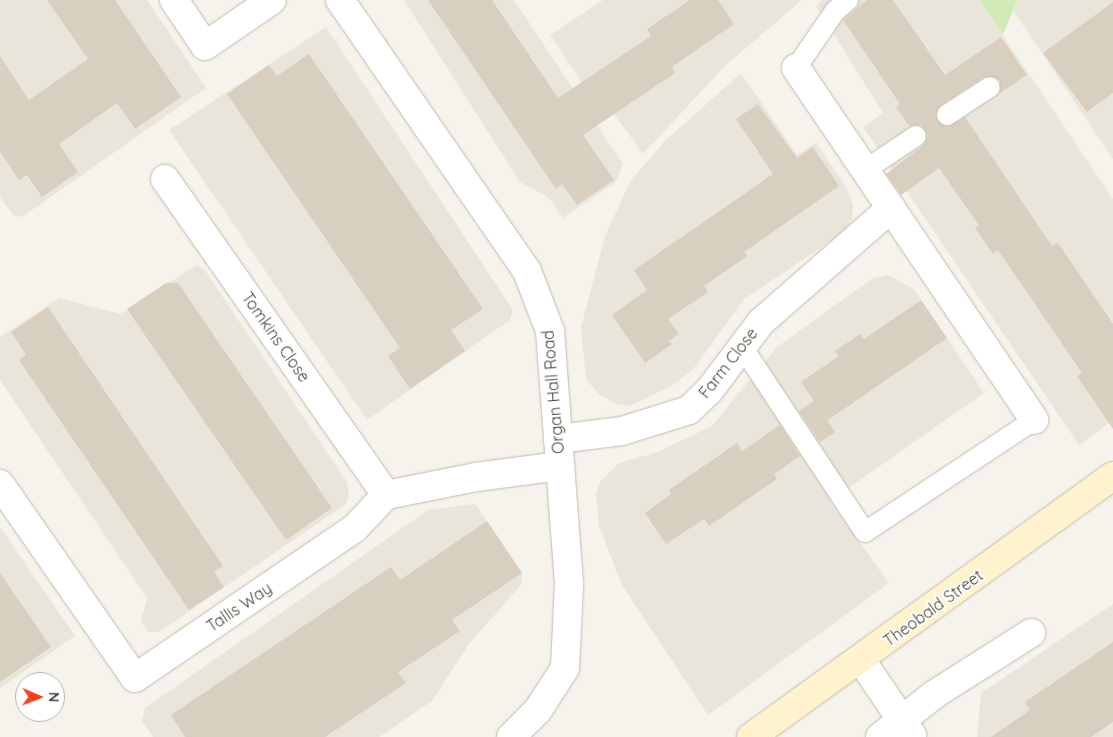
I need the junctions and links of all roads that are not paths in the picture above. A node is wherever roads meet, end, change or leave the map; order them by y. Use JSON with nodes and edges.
{"nodes":[{"id":1,"x":174,"y":0,"type":"edge"},
{"id":2,"x":272,"y":0,"type":"edge"},
{"id":3,"x":340,"y":0,"type":"edge"},
{"id":4,"x":848,"y":0,"type":"edge"},
{"id":5,"x":796,"y":68,"type":"joint"},
{"id":6,"x":990,"y":86,"type":"dead end"},
{"id":7,"x":947,"y":115,"type":"dead end"},
{"id":8,"x":916,"y":136,"type":"dead end"},
{"id":9,"x":865,"y":170,"type":"junction"},
{"id":10,"x":165,"y":179,"type":"dead end"},
{"id":11,"x":891,"y":208,"type":"junction"},
{"id":12,"x":741,"y":345,"type":"junction"},
{"id":13,"x":1034,"y":420,"type":"joint"},
{"id":14,"x":558,"y":439,"type":"junction"},
{"id":15,"x":560,"y":466,"type":"junction"},
{"id":16,"x":1113,"y":476,"type":"edge"},
{"id":17,"x":0,"y":484,"type":"edge"},
{"id":18,"x":386,"y":495,"type":"junction"},
{"id":19,"x":1031,"y":633,"type":"dead end"},
{"id":20,"x":861,"y":660,"type":"junction"},
{"id":21,"x":908,"y":729,"type":"edge"},
{"id":22,"x":511,"y":737,"type":"edge"},
{"id":23,"x":751,"y":737,"type":"edge"},
{"id":24,"x":880,"y":737,"type":"edge"}],
"edges":[{"from":1,"to":2,"type":"street"},
{"from":3,"to":14,"type":"street","name":"Organ Hall Road"},
{"from":4,"to":5,"type":"lane"},
{"from":5,"to":9,"type":"street"},
{"from":6,"to":7,"type":"lane"},
{"from":8,"to":9,"type":"lane"},
{"from":9,"to":11,"type":"street"},
{"from":10,"to":18,"type":"street","name":"Tomkins Close"},
{"from":11,"to":12,"type":"street","name":"Farm Close"},
{"from":11,"to":13,"type":"street"},
{"from":12,"to":13,"type":"lane"},
{"from":12,"to":14,"type":"street","name":"Farm Close"},
{"from":14,"to":15,"type":"street","name":"Organ Hall Road"},
{"from":15,"to":18,"type":"street"},
{"from":15,"to":22,"type":"street","name":"Organ Hall Road"},
{"from":16,"to":20,"type":"street","name":"Theobald Street"},
{"from":17,"to":18,"type":"street","name":"Tallis Way"},
{"from":19,"to":21,"type":"street"},
{"from":20,"to":21,"type":"street"},
{"from":20,"to":23,"type":"street","name":"Theobald Street"},
{"from":21,"to":24,"type":"street"}]}
